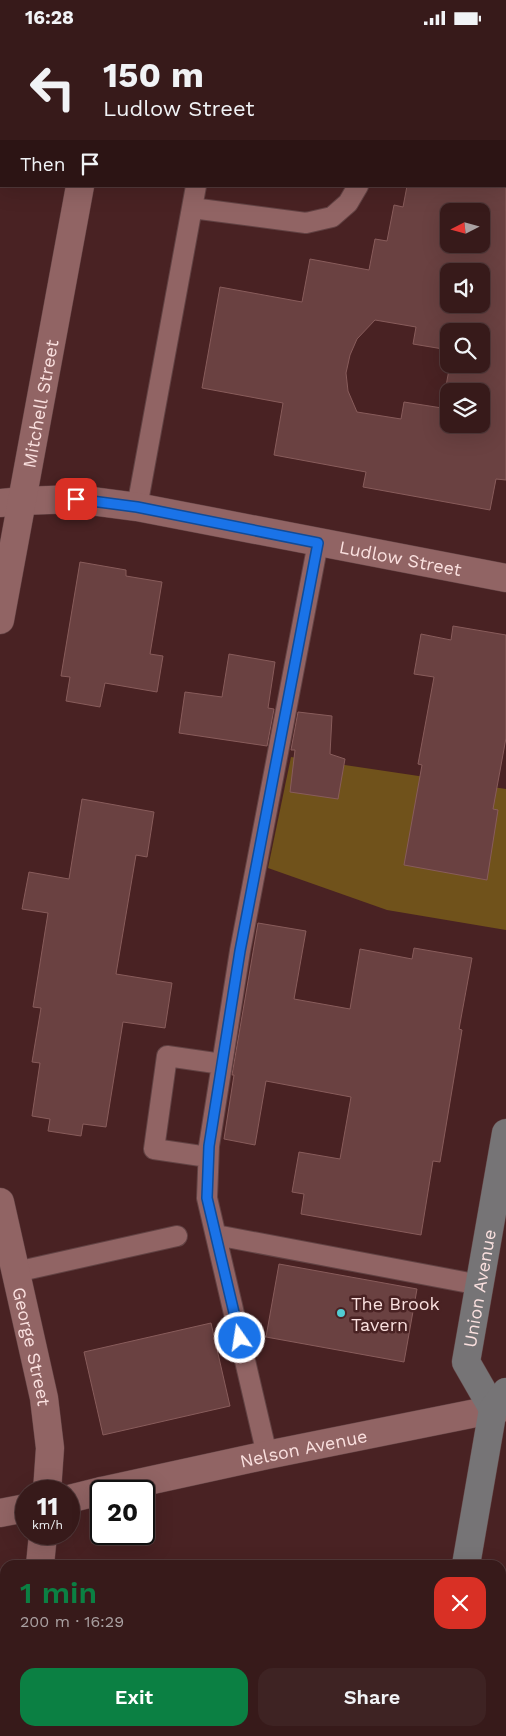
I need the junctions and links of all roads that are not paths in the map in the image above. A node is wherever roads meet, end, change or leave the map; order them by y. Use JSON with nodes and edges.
{"nodes":[{"id":1,"x":80,"y":187,"type":"edge"},
{"id":2,"x":196,"y":187,"type":"edge"},
{"id":3,"x":357,"y":187,"type":"edge"},
{"id":4,"x":192,"y":208,"type":"junction"},
{"id":5,"x":11,"y":502,"type":"edge"},
{"id":6,"x":137,"y":507,"type":"junction"},
{"id":7,"x":318,"y":543,"type":"junction"},
{"id":8,"x":506,"y":578,"type":"edge"},
{"id":9,"x":0,"y":620,"type":"edge"},
{"id":10,"x":222,"y":1064,"type":"junction"},
{"id":11,"x":506,"y":1133,"type":"edge"},
{"id":12,"x":208,"y":1157,"type":"junction"},
{"id":13,"x":0,"y":1202,"type":"edge"},
{"id":14,"x":216,"y":1235,"type":"junction"},
{"id":15,"x":177,"y":1237,"type":"dead end"},
{"id":16,"x":16,"y":1272,"type":"junction"},
{"id":17,"x":480,"y":1285,"type":"junction"},
{"id":18,"x":502,"y":1403,"type":"edge"},
{"id":19,"x":267,"y":1455,"type":"junction"},
{"id":20,"x":48,"y":1480,"type":"edge"},
{"id":21,"x":152,"y":1480,"type":"edge"},
{"id":22,"x":15,"y":1510,"type":"edge"},
{"id":23,"x":0,"y":1513,"type":"edge"},
{"id":24,"x":43,"y":1545,"type":"edge"},
{"id":25,"x":41,"y":1560,"type":"edge"},
{"id":26,"x":467,"y":1560,"type":"edge"}],
"edges":[{"from":1,"to":5,"type":"street","name":"Mitchell Street"},
{"from":2,"to":4,"type":"lane"},
{"from":3,"to":4,"type":"lane"},
{"from":4,"to":6,"type":"lane"},
{"from":5,"to":6,"type":"street","name":"Ludlow Street"},
{"from":5,"to":9,"type":"street","name":"Mitchell Street"},
{"from":6,"to":7,"type":"street","name":"Ludlow Street"},
{"from":7,"to":8,"type":"street","name":"Ludlow Street"},
{"from":7,"to":10,"type":"lane"},
{"from":10,"to":12,"type":"lane"},
{"from":10,"to":12,"type":"lane"},
{"from":11,"to":17,"type":"main road","name":"Union Avenue"},
{"from":12,"to":14,"type":"lane"},
{"from":13,"to":16,"type":"street","name":"George Street"},
{"from":14,"to":17,"type":"lane"},
{"from":14,"to":19,"type":"lane"},
{"from":15,"to":16,"type":"lane"},
{"from":16,"to":20,"type":"street","name":"George Street"},
{"from":17,"to":18,"type":"main road","name":"Union Avenue"},
{"from":18,"to":19,"type":"street","name":"Nelson Avenue"},
{"from":18,"to":26,"type":"main road"},
{"from":19,"to":21,"type":"street","name":"Nelson Avenue"},
{"from":22,"to":23,"type":"street"},
{"from":24,"to":25,"type":"street"}]}
